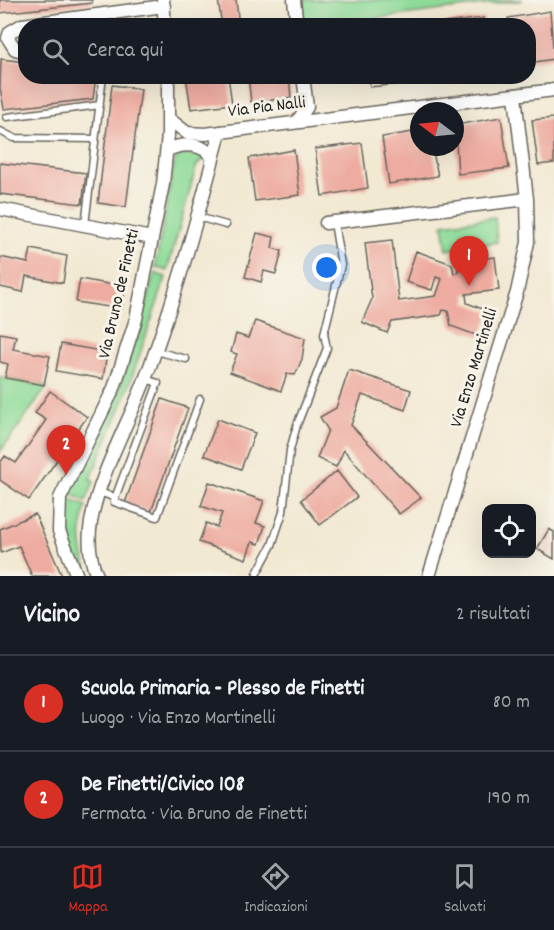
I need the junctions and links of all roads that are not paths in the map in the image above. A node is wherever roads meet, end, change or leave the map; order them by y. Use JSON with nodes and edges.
{"nodes":[{"id":1,"x":294,"y":0,"type":"edge"},
{"id":2,"x":164,"y":3,"type":"edge"},
{"id":3,"x":118,"y":13,"type":"junction"},
{"id":4,"x":78,"y":18,"type":"edge"},
{"id":5,"x":114,"y":18,"type":"edge"},
{"id":6,"x":165,"y":18,"type":"edge"},
{"id":7,"x":296,"y":18,"type":"edge"},
{"id":8,"x":18,"y":27,"type":"edge"},
{"id":9,"x":18,"y":50,"type":"edge"},
{"id":10,"x":102,"y":84,"type":"edge"},
{"id":11,"x":168,"y":84,"type":"edge"},
{"id":12,"x":304,"y":84,"type":"edge"},
{"id":13,"x":554,"y":90,"type":"edge"},
{"id":14,"x":516,"y":96,"type":"junction"},
{"id":15,"x":100,"y":105,"type":"junction"},
{"id":16,"x":7,"y":117,"type":"dead end"},
{"id":17,"x":169,"y":119,"type":"junction"},
{"id":18,"x":297,"y":122,"type":"junction"},
{"id":19,"x":0,"y":132,"type":"edge"},
{"id":20,"x":220,"y":132,"type":"junction"},
{"id":21,"x":95,"y":139,"type":"junction"},
{"id":22,"x":167,"y":150,"type":"junction"},
{"id":23,"x":213,"y":159,"type":"junction"},
{"id":24,"x":527,"y":199,"type":"junction"},
{"id":25,"x":0,"y":209,"type":"edge"},
{"id":26,"x":197,"y":217,"type":"junction"},
{"id":27,"x":330,"y":223,"type":"joint"},
{"id":28,"x":85,"y":225,"type":"junction"},
{"id":29,"x":226,"y":225,"type":"dead end"},
{"id":30,"x":152,"y":238,"type":"junction"},
{"id":31,"x":155,"y":350,"type":"junction"},
{"id":32,"x":186,"y":359,"type":"dead end"},
{"id":33,"x":145,"y":379,"type":"junction"},
{"id":34,"x":200,"y":399,"type":"dead end"},
{"id":35,"x":99,"y":492,"type":"junction"},
{"id":36,"x":115,"y":498,"type":"junction"},
{"id":37,"x":257,"y":573,"type":"dead end"},
{"id":38,"x":77,"y":576,"type":"edge"},
{"id":39,"x":96,"y":576,"type":"edge"},
{"id":40,"x":429,"y":576,"type":"edge"}],
"edges":[{"from":1,"to":7,"type":"street"},
{"from":2,"to":3,"type":"street"},
{"from":2,"to":6,"type":"street"},
{"from":3,"to":4,"type":"street"},
{"from":3,"to":5,"type":"street"},
{"from":8,"to":9,"type":"street"},
{"from":10,"to":15,"type":"lane"},
{"from":11,"to":17,"type":"street","name":"Via Bruno de Finetti"},
{"from":12,"to":18,"type":"street"},
{"from":13,"to":14,"type":"street","name":"Via Pia Nalli"},
{"from":14,"to":18,"type":"street","name":"Via Pia Nalli"},
{"from":14,"to":24,"type":"street","name":"Via Enzo Martinelli"},
{"from":15,"to":16,"type":"lane"},
{"from":15,"to":21,"type":"lane"},
{"from":17,"to":20,"type":"street","name":"Via Pia Nalli"},
{"from":17,"to":22,"type":"street","name":"Via Bruno de Finetti"},
{"from":18,"to":20,"type":"street","name":"Via Pia Nalli"},
{"from":19,"to":21,"type":"lane"},
{"from":20,"to":23,"type":"street"},
{"from":21,"to":28,"type":"lane"},
{"from":22,"to":23,"type":"street"},
{"from":22,"to":30,"type":"street","name":"Via Bruno de Finetti"},
{"from":23,"to":26,"type":"street"},
{"from":24,"to":27,"type":"street"},
{"from":24,"to":40,"type":"street","name":"Via Enzo Martinelli"},
{"from":25,"to":28,"type":"street"},
{"from":26,"to":29,"type":"lane"},
{"from":26,"to":31,"type":"street"},
{"from":27,"to":37,"type":"lane"},
{"from":28,"to":30,"type":"street"},
{"from":30,"to":38,"type":"street","name":"Via Bruno de Finetti"},
{"from":31,"to":32,"type":"lane"},
{"from":31,"to":33,"type":"street"},
{"from":33,"to":35,"type":"street"},
{"from":33,"to":36,"type":"lane"},
{"from":34,"to":36,"type":"lane"},
{"from":35,"to":36,"type":"lane"},
{"from":35,"to":39,"type":"street"}]}
